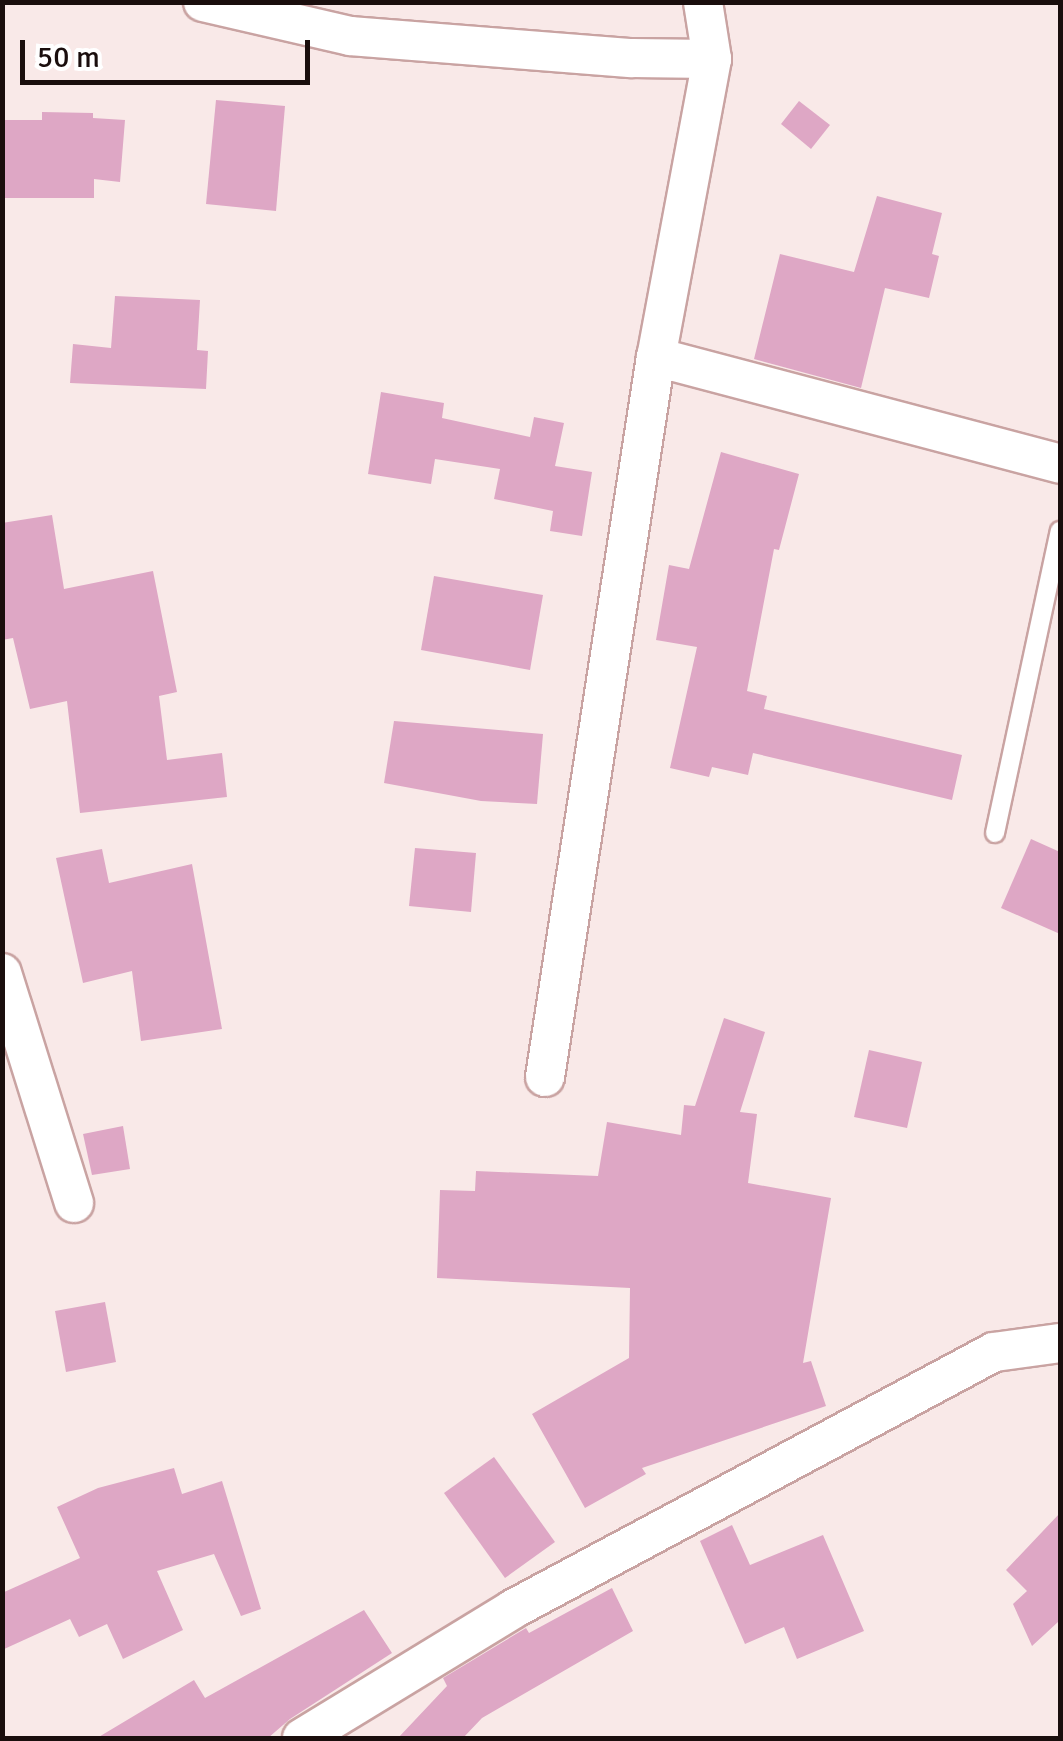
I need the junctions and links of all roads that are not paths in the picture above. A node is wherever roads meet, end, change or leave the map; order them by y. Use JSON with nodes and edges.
{"nodes":[{"id":1,"x":203,"y":2,"type":"edge"},
{"id":2,"x":703,"y":2,"type":"edge"},
{"id":3,"x":712,"y":59,"type":"junction"},
{"id":4,"x":656,"y":357,"type":"junction"},
{"id":5,"x":1060,"y":464,"type":"edge"},
{"id":6,"x":1060,"y":531,"type":"edge"},
{"id":7,"x":995,"y":833,"type":"dead end"},
{"id":8,"x":2,"y":973,"type":"edge"},
{"id":9,"x":545,"y":1077,"type":"dead end"},
{"id":10,"x":74,"y":1204,"type":"dead end"},
{"id":11,"x":1060,"y":1343,"type":"edge"},
{"id":12,"x":302,"y":1738,"type":"edge"}],
"edges":[{"from":1,"to":3,"type":"street"},
{"from":2,"to":3,"type":"street"},
{"from":3,"to":4,"type":"street"},
{"from":4,"to":5,"type":"street"},
{"from":4,"to":9,"type":"street"},
{"from":6,"to":7,"type":"lane"},
{"from":8,"to":10,"type":"street"},
{"from":11,"to":12,"type":"street"}]}
